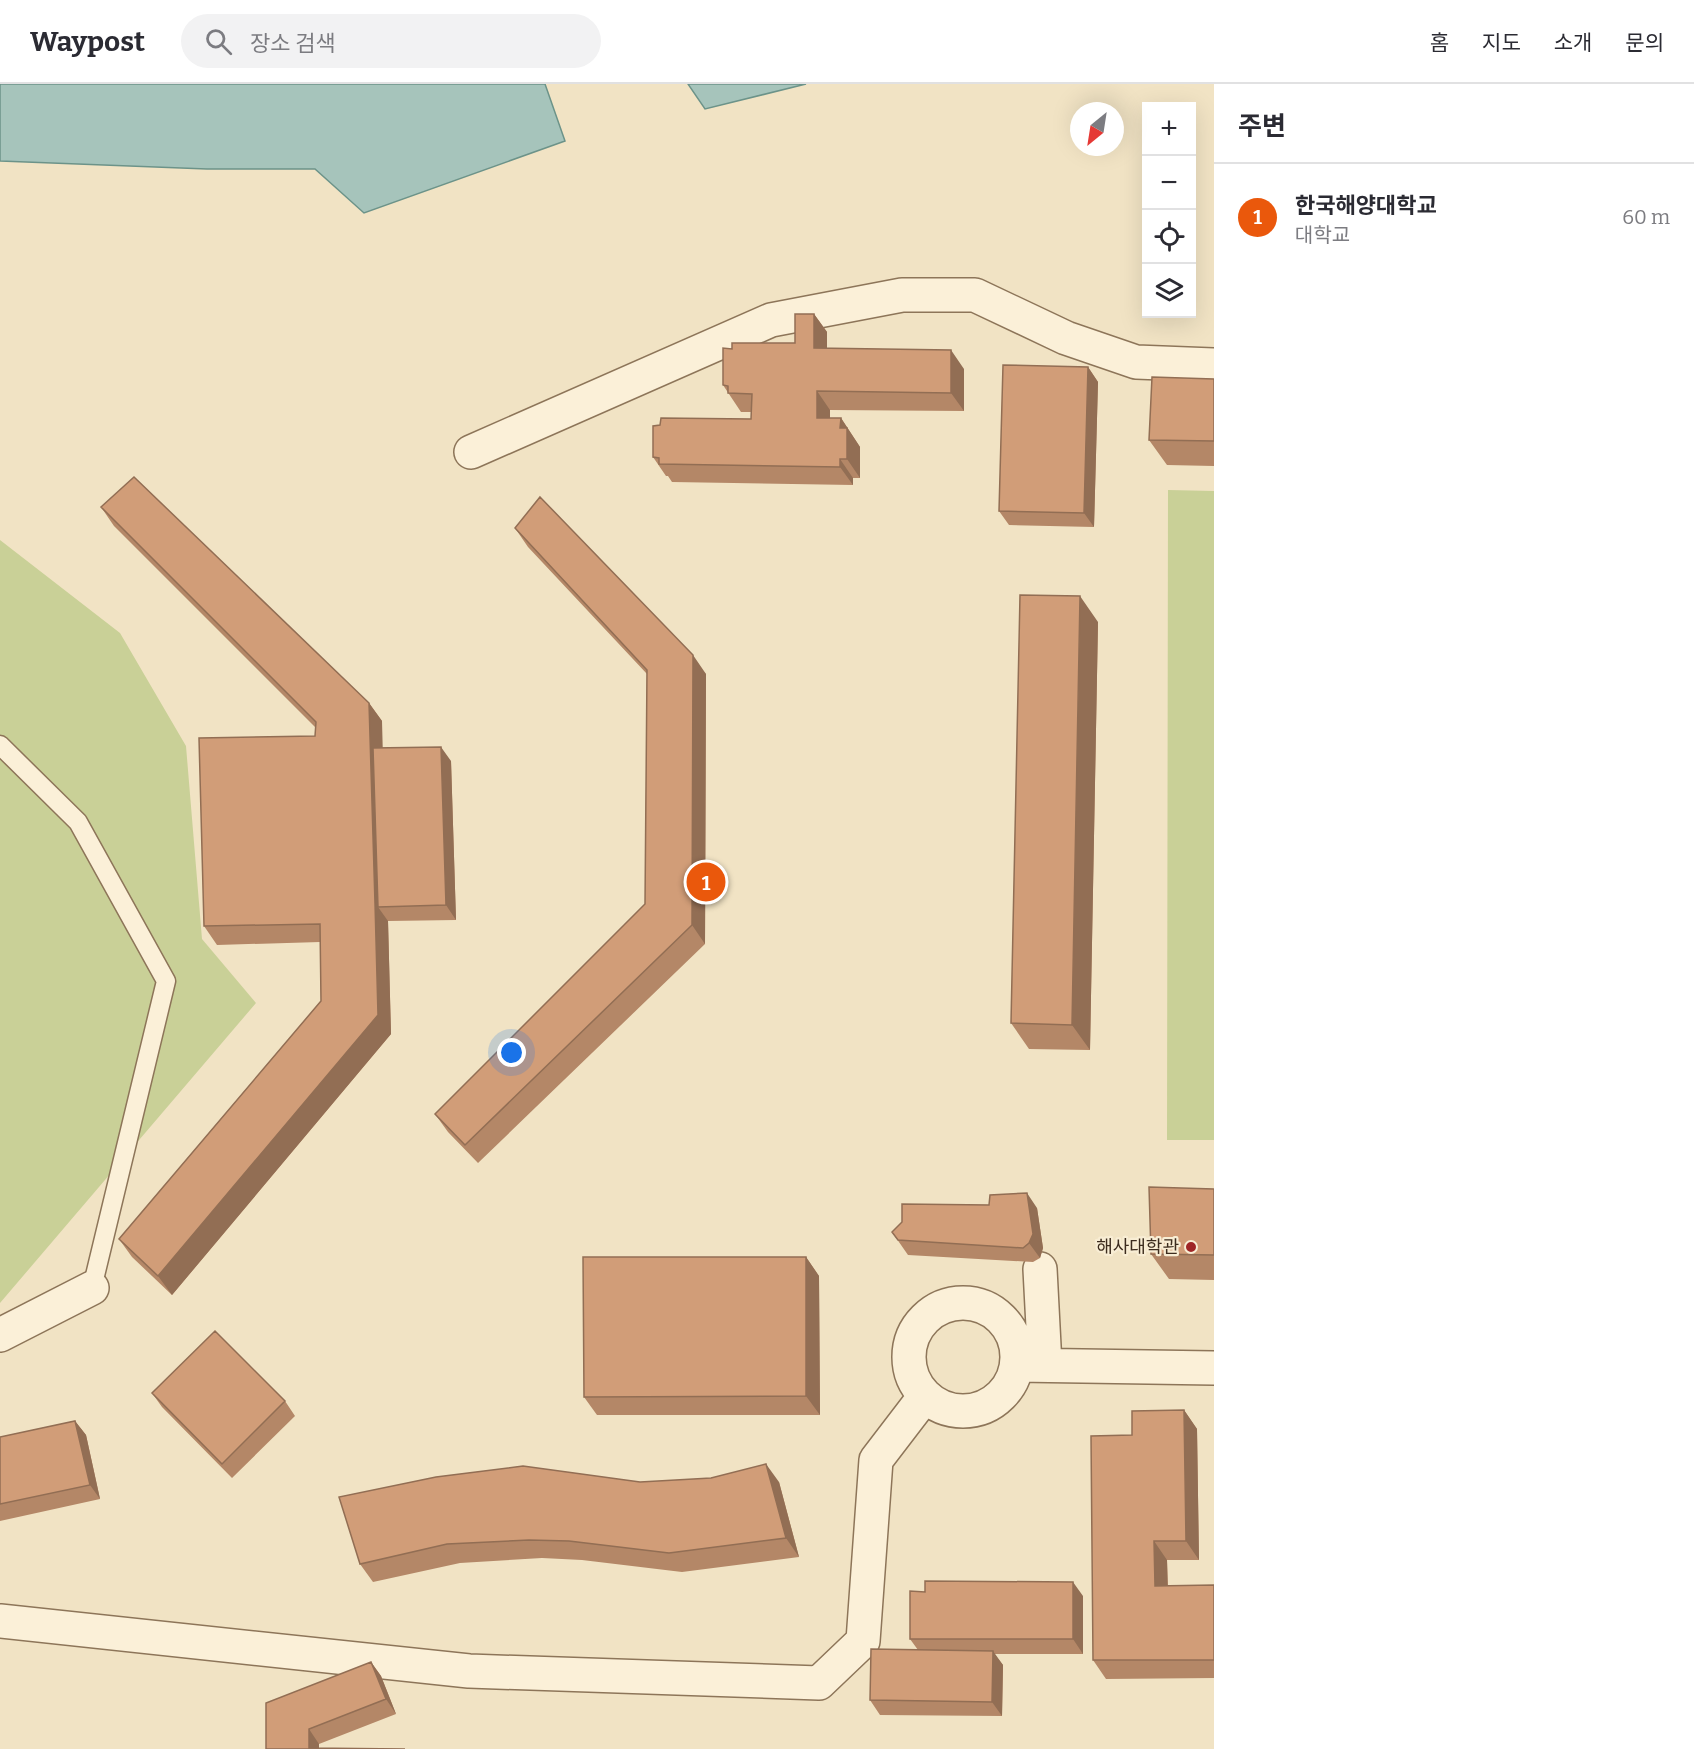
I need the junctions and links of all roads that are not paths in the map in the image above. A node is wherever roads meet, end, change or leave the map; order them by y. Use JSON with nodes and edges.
{"nodes":[{"id":1,"x":1214,"y":365,"type":"edge"},
{"id":2,"x":471,"y":452,"type":"dead end"},
{"id":3,"x":0,"y":745,"type":"edge"},
{"id":4,"x":1040,"y":1269,"type":"dead end"},
{"id":5,"x":92,"y":1288,"type":"joint"},
{"id":6,"x":0,"y":1335,"type":"edge"},
{"id":7,"x":1031,"y":1365,"type":"junction"},
{"id":8,"x":1214,"y":1368,"type":"edge"},
{"id":9,"x":925,"y":1396,"type":"junction"},
{"id":10,"x":0,"y":1621,"type":"edge"}],
"edges":[{"from":1,"to":2,"type":"street"},
{"from":3,"to":5,"type":"lane"},
{"from":4,"to":7,"type":"street"},
{"from":5,"to":6,"type":"street"},
{"from":7,"to":8,"type":"street"},
{"from":7,"to":9,"type":"street"},
{"from":7,"to":9,"type":"street"},
{"from":9,"to":10,"type":"street"}]}
